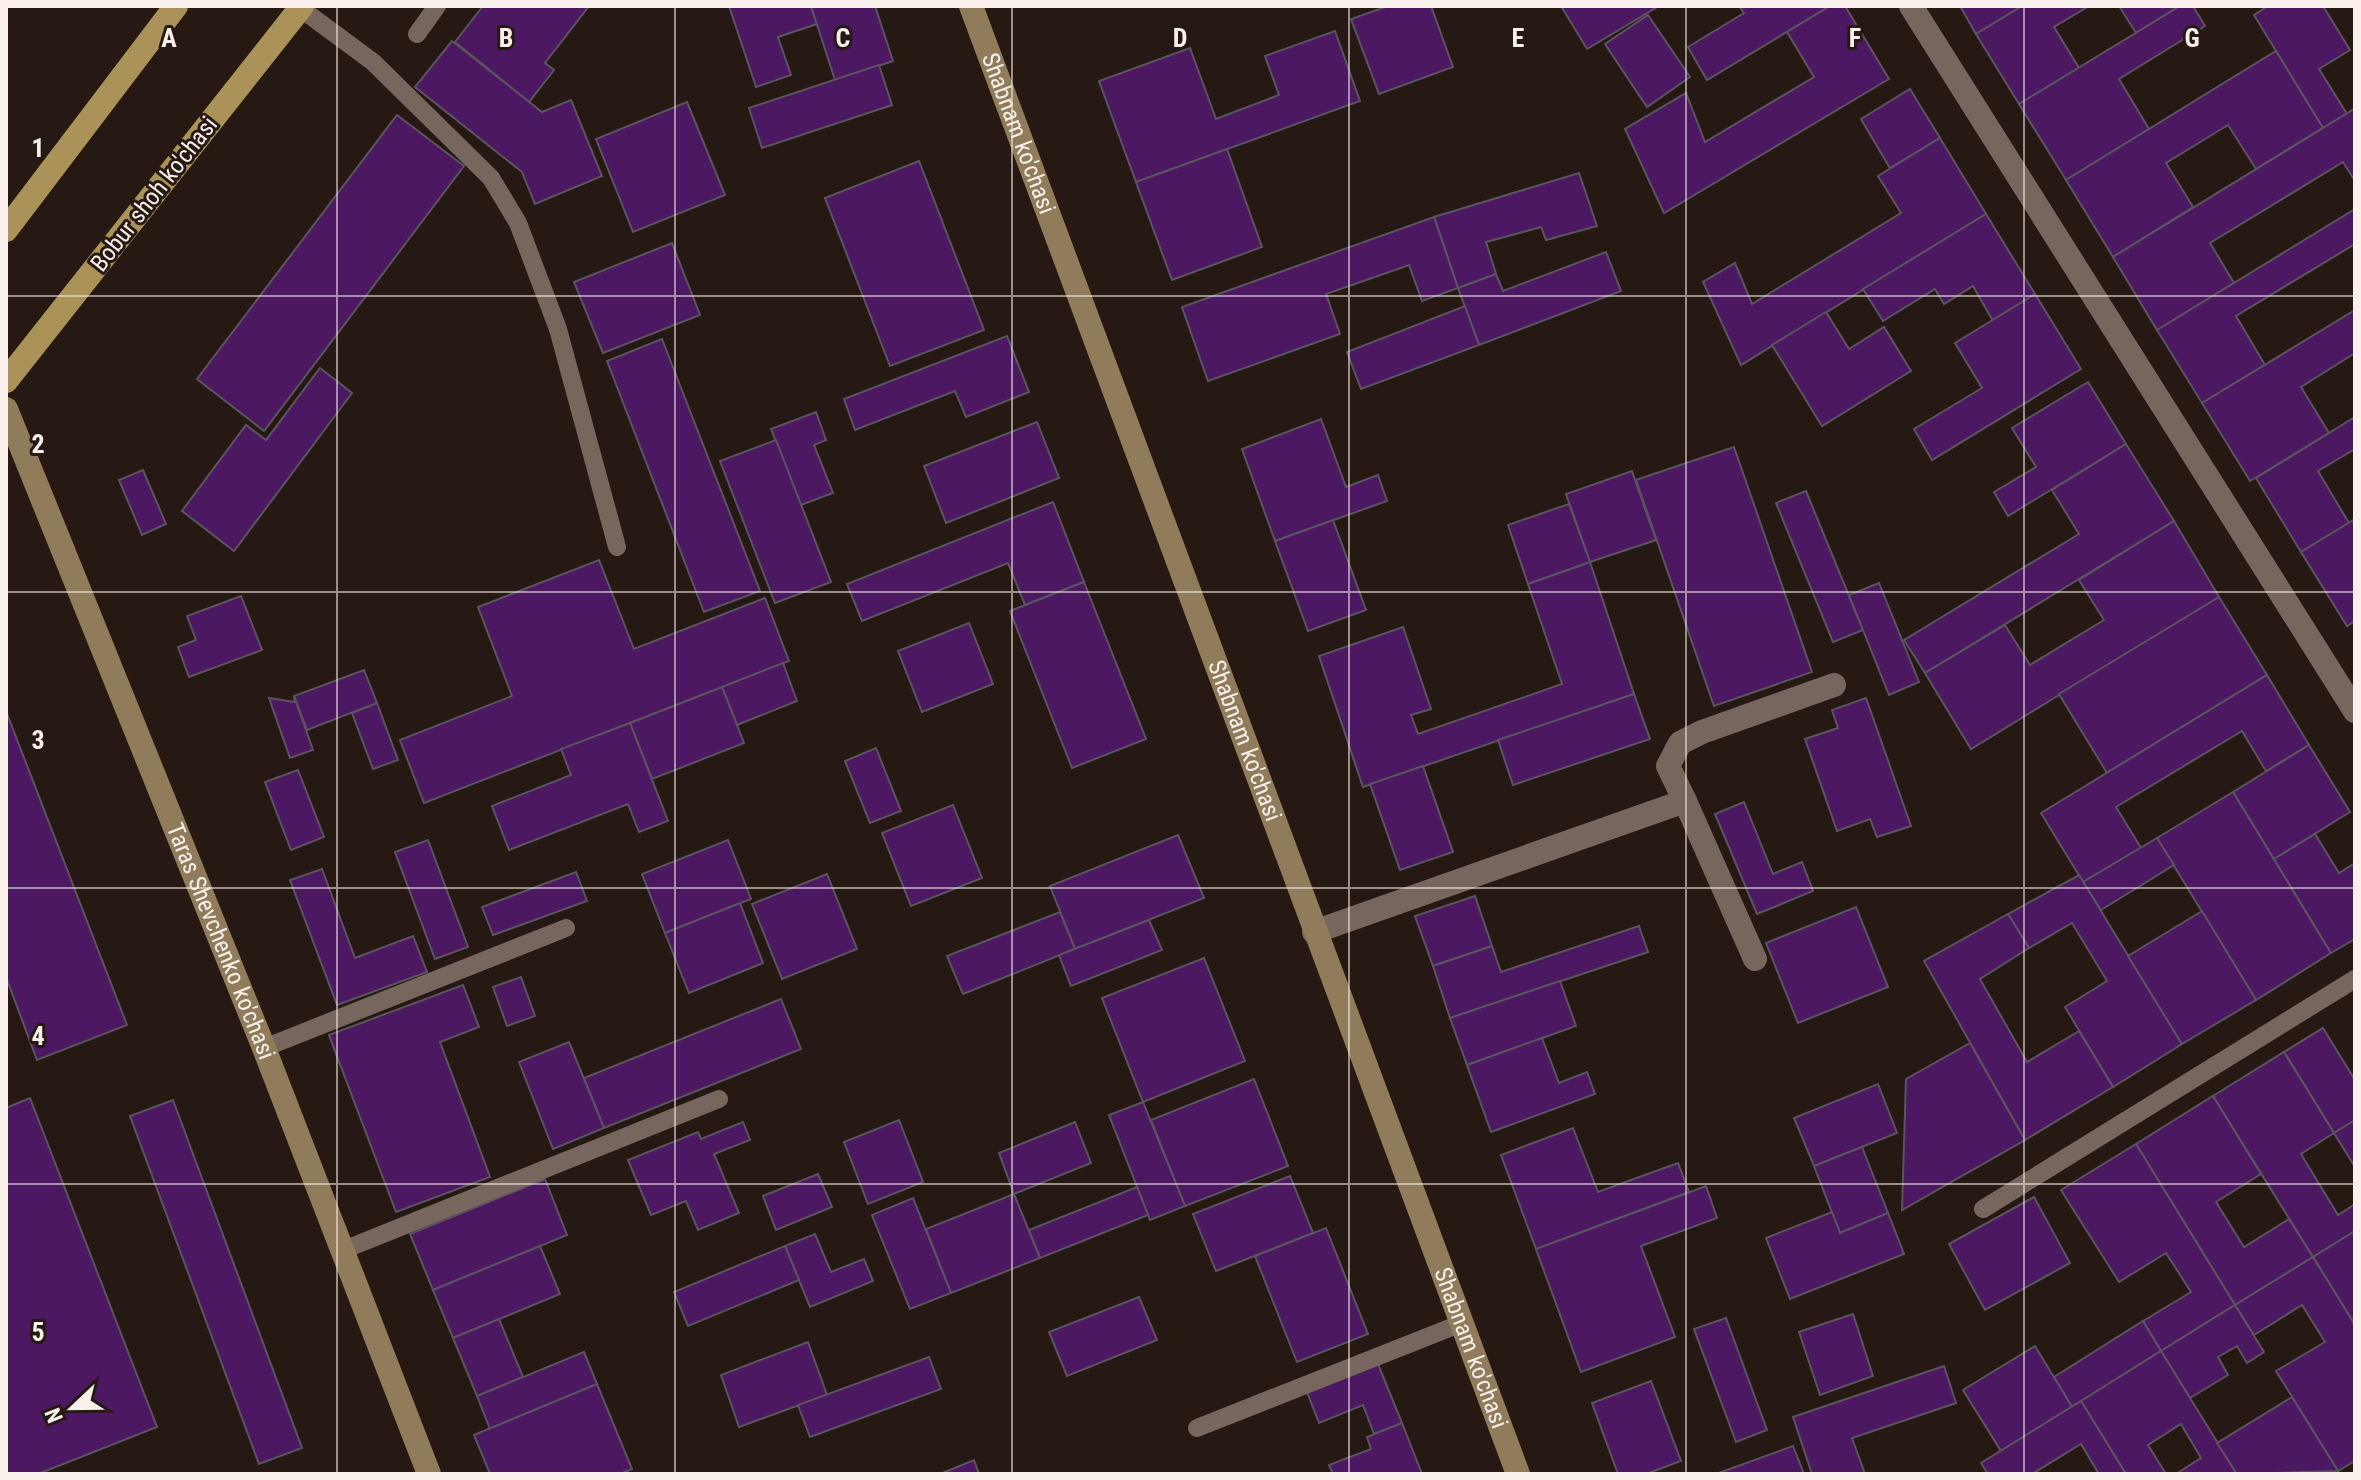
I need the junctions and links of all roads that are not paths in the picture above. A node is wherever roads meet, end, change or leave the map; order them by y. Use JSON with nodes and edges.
{"nodes":[{"id":1,"x":176,"y":6,"type":"edge"},
{"id":2,"x":437,"y":6,"type":"edge"},
{"id":3,"x":971,"y":6,"type":"edge"},
{"id":4,"x":1911,"y":6,"type":"edge"},
{"id":5,"x":301,"y":7,"type":"edge"},
{"id":6,"x":417,"y":34,"type":"dead end"},
{"id":7,"x":6,"y":230,"type":"edge"},
{"id":8,"x":6,"y":381,"type":"edge"},
{"id":9,"x":6,"y":409,"type":"edge"},
{"id":10,"x":617,"y":547,"type":"dead end"},
{"id":11,"x":1834,"y":685,"type":"dead end"},
{"id":12,"x":2355,"y":711,"type":"edge"},
{"id":13,"x":1685,"y":801,"type":"junction"},
{"id":14,"x":566,"y":928,"type":"dead end"},
{"id":15,"x":1314,"y":932,"type":"junction"},
{"id":16,"x":1755,"y":959,"type":"dead end"},
{"id":17,"x":2355,"y":979,"type":"edge"},
{"id":18,"x":264,"y":1048,"type":"junction"},
{"id":19,"x":719,"y":1099,"type":"dead end"},
{"id":20,"x":1983,"y":1209,"type":"dead end"},
{"id":21,"x":341,"y":1251,"type":"junction"},
{"id":22,"x":1462,"y":1323,"type":"junction"},
{"id":23,"x":1197,"y":1428,"type":"dead end"},
{"id":24,"x":429,"y":1474,"type":"edge"},
{"id":25,"x":1518,"y":1474,"type":"edge"}],
"edges":[{"from":1,"to":7,"type":"main road"},
{"from":2,"to":6,"type":"lane"},
{"from":3,"to":15,"type":"street","name":"Shabnam ko'chasi"},
{"from":4,"to":12,"type":"street"},
{"from":5,"to":8,"type":"main road","name":"Bobur shoh ko'chasi"},
{"from":5,"to":10,"type":"lane"},
{"from":9,"to":18,"type":"street","name":"Taras Shevchenko ko'chasi"},
{"from":11,"to":13,"type":"street"},
{"from":13,"to":15,"type":"street"},
{"from":13,"to":16,"type":"street"},
{"from":14,"to":18,"type":"lane"},
{"from":15,"to":22,"type":"street","name":"Shabnam ko'chasi"},
{"from":17,"to":20,"type":"lane"},
{"from":18,"to":21,"type":"street","name":"Taras Shevchenko ko'chasi"},
{"from":19,"to":21,"type":"lane"},
{"from":21,"to":24,"type":"street","name":"Taras Shevchenko ko'chasi"},
{"from":22,"to":23,"type":"lane"},
{"from":22,"to":25,"type":"street","name":"Shabnam ko'chasi"}]}
